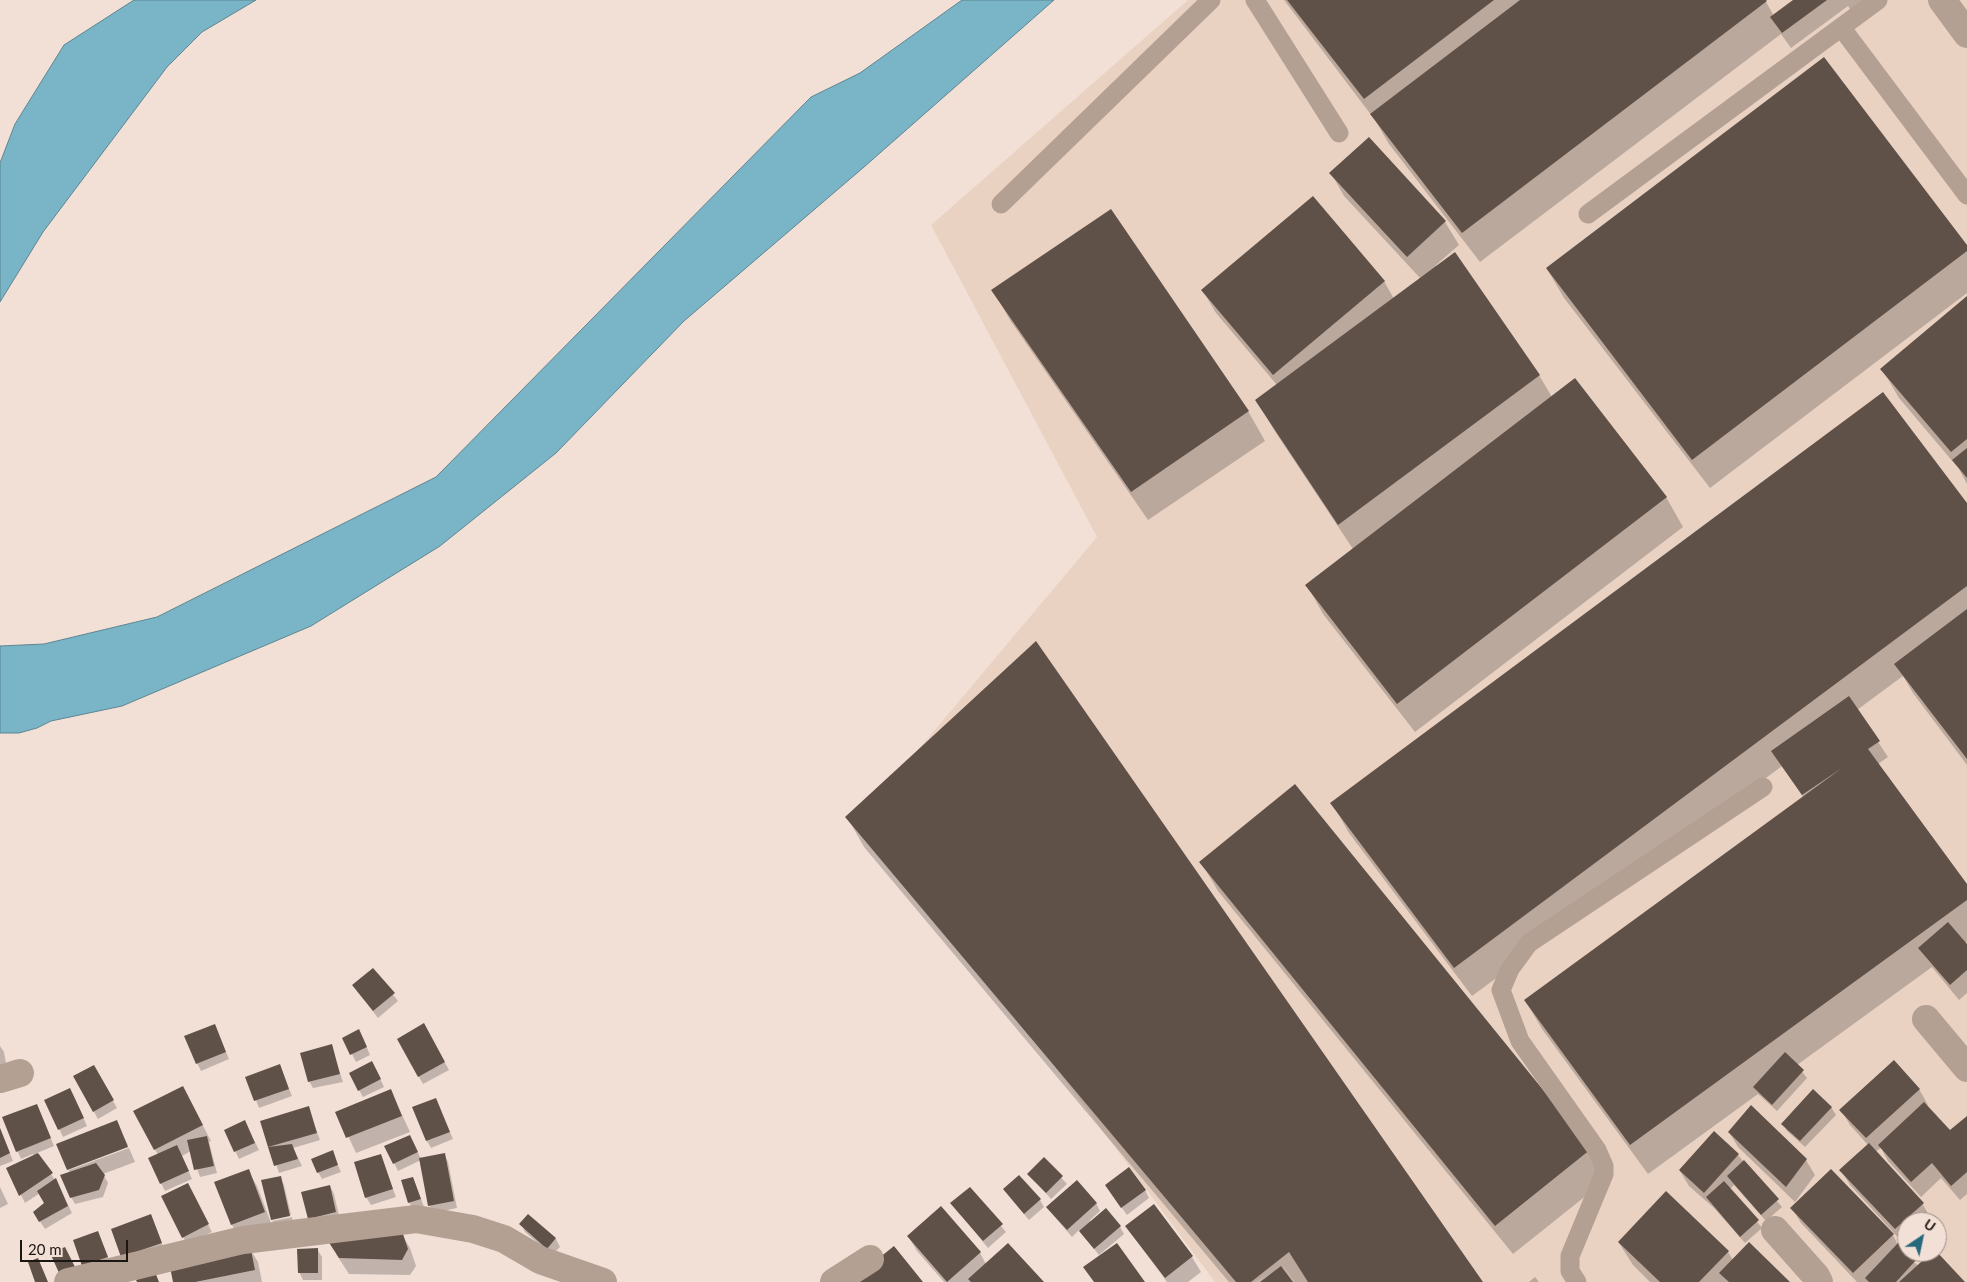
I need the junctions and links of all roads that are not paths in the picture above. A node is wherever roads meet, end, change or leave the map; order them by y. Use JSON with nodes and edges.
{"nodes":[{"id":1,"x":1211,"y":0,"type":"edge"},
{"id":2,"x":1255,"y":0,"type":"edge"},
{"id":3,"x":1878,"y":0,"type":"edge"},
{"id":4,"x":1942,"y":0,"type":"edge"},
{"id":5,"x":1841,"y":27,"type":"junction"},
{"id":6,"x":1967,"y":34,"type":"edge"},
{"id":7,"x":1339,"y":133,"type":"dead end"},
{"id":8,"x":1967,"y":195,"type":"edge"},
{"id":9,"x":1001,"y":204,"type":"dead end"},
{"id":10,"x":1588,"y":214,"type":"dead end"},
{"id":11,"x":1763,"y":787,"type":"dead end"},
{"id":12,"x":1926,"y":1019,"type":"dead end"},
{"id":13,"x":1967,"y":1068,"type":"edge"},
{"id":14,"x":1775,"y":1230,"type":"dead end"},
{"id":15,"x":870,"y":1259,"type":"dead end"},
{"id":16,"x":161,"y":1271,"type":"edge"},
{"id":17,"x":68,"y":1282,"type":"edge"},
{"id":18,"x":603,"y":1282,"type":"edge"},
{"id":19,"x":834,"y":1282,"type":"edge"},
{"id":20,"x":1577,"y":1282,"type":"edge"},
{"id":21,"x":1819,"y":1282,"type":"edge"}],
"edges":[{"from":1,"to":9,"type":"lane"},
{"from":2,"to":7,"type":"lane"},
{"from":3,"to":5,"type":"lane"},
{"from":4,"to":6,"type":"street"},
{"from":5,"to":8,"type":"lane"},
{"from":5,"to":10,"type":"lane"},
{"from":11,"to":20,"type":"lane"},
{"from":12,"to":13,"type":"street"},
{"from":14,"to":21,"type":"street"},
{"from":15,"to":19,"type":"street"},
{"from":16,"to":17,"type":"street"},
{"from":16,"to":18,"type":"street"}]}
